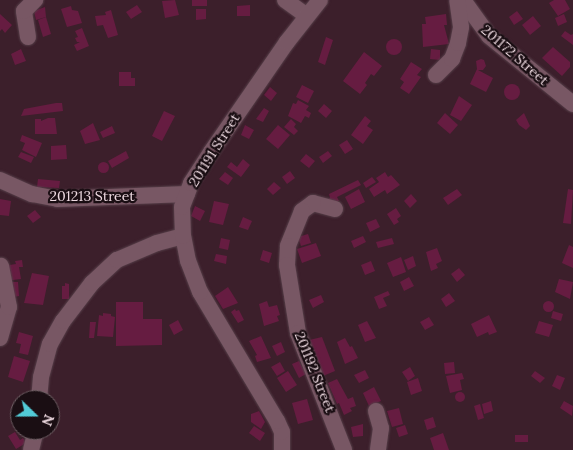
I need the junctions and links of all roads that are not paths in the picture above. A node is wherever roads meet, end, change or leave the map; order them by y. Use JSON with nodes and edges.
{"nodes":[{"id":1,"x":35,"y":0,"type":"edge"},
{"id":2,"x":285,"y":0,"type":"edge"},
{"id":3,"x":320,"y":0,"type":"edge"},
{"id":4,"x":457,"y":0,"type":"edge"},
{"id":5,"x":463,"y":0,"type":"edge"},
{"id":6,"x":307,"y":16,"type":"junction"},
{"id":7,"x":28,"y":37,"type":"dead end"},
{"id":8,"x":436,"y":74,"type":"dead end"},
{"id":9,"x":573,"y":104,"type":"edge"},
{"id":10,"x":0,"y":180,"type":"edge"},
{"id":11,"x":186,"y":194,"type":"junction"},
{"id":12,"x":335,"y":209,"type":"dead end"},
{"id":13,"x":183,"y":236,"type":"junction"},
{"id":14,"x":1,"y":266,"type":"edge"},
{"id":15,"x":0,"y":338,"type":"edge"},
{"id":16,"x":40,"y":390,"type":"edge"},
{"id":17,"x":376,"y":411,"type":"dead end"},
{"id":18,"x":282,"y":450,"type":"edge"},
{"id":19,"x":344,"y":450,"type":"edge"},
{"id":20,"x":378,"y":450,"type":"edge"}],
"edges":[{"from":1,"to":7,"type":"street"},
{"from":2,"to":6,"type":"street"},
{"from":3,"to":6,"type":"street","name":"201191 Street"},
{"from":4,"to":8,"type":"street"},
{"from":5,"to":9,"type":"street","name":"201172 Street"},
{"from":6,"to":11,"type":"street","name":"201191 Street"},
{"from":10,"to":11,"type":"street","name":"201213 Street"},
{"from":11,"to":13,"type":"street","name":"201191 Street"},
{"from":12,"to":19,"type":"street","name":"201192 Street"},
{"from":13,"to":16,"type":"street"},
{"from":13,"to":18,"type":"street","name":"201191 Street"},
{"from":14,"to":15,"type":"street"},
{"from":17,"to":20,"type":"street"}]}
